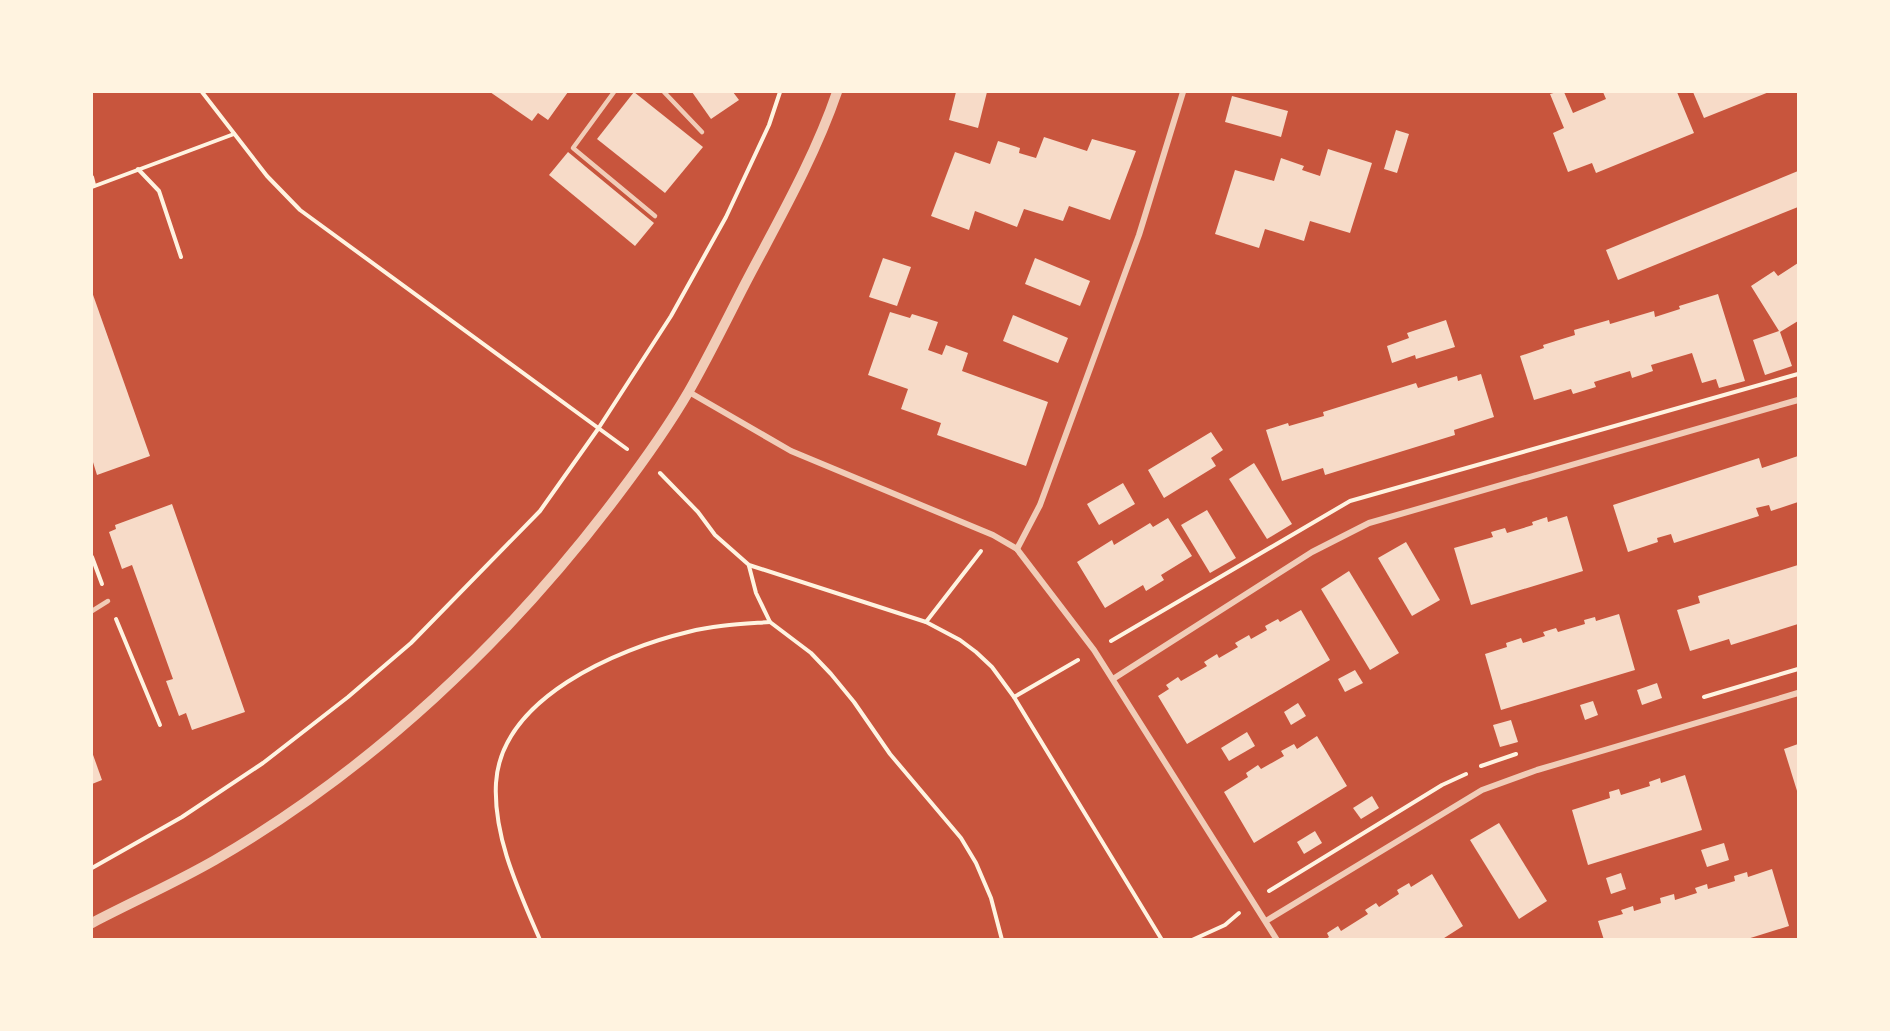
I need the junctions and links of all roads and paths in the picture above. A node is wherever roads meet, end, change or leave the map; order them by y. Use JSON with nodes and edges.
{"nodes":[{"id":1,"x":202,"y":92,"type":"edge"},
{"id":2,"x":614,"y":92,"type":"edge"},
{"id":3,"x":664,"y":92,"type":"edge"},
{"id":4,"x":780,"y":92,"type":"edge"},
{"id":5,"x":837,"y":92,"type":"edge"},
{"id":6,"x":1183,"y":92,"type":"edge"},
{"id":7,"x":702,"y":132,"type":"dead end"},
{"id":8,"x":234,"y":134,"type":"junction"},
{"id":9,"x":138,"y":169,"type":"junction"},
{"id":10,"x":92,"y":177,"type":"edge"},
{"id":11,"x":93,"y":186,"type":"edge"},
{"id":12,"x":655,"y":216,"type":"dead end"},
{"id":13,"x":181,"y":257,"type":"dead end"},
{"id":14,"x":689,"y":392,"type":"junction"},
{"id":15,"x":1798,"y":400,"type":"edge"},
{"id":16,"x":598,"y":429,"type":"junction"},
{"id":17,"x":619,"y":443,"type":"dead end"},
{"id":18,"x":661,"y":474,"type":"dead end"},
{"id":19,"x":993,"y":535,"type":"junction"},
{"id":20,"x":1017,"y":549,"type":"junction"},
{"id":21,"x":92,"y":557,"type":"edge"},
{"id":22,"x":749,"y":565,"type":"junction"},
{"id":23,"x":108,"y":601,"type":"junction"},
{"id":24,"x":92,"y":610,"type":"edge"},
{"id":25,"x":770,"y":622,"type":"junction"},
{"id":26,"x":926,"y":622,"type":"junction"},
{"id":27,"x":1094,"y":650,"type":"junction"},
{"id":28,"x":1113,"y":679,"type":"junction"},
{"id":29,"x":1798,"y":693,"type":"edge"},
{"id":30,"x":1014,"y":698,"type":"junction"},
{"id":31,"x":160,"y":725,"type":"dead end"},
{"id":32,"x":92,"y":868,"type":"edge"},
{"id":33,"x":1253,"y":902,"type":"junction"},
{"id":34,"x":1266,"y":921,"type":"junction"},
{"id":35,"x":92,"y":923,"type":"edge"},
{"id":36,"x":540,"y":939,"type":"edge"},
{"id":37,"x":1002,"y":939,"type":"edge"},
{"id":38,"x":1162,"y":939,"type":"edge"},
{"id":39,"x":1192,"y":939,"type":"edge"},
{"id":40,"x":1277,"y":939,"type":"edge"}],
"edges":[{"from":1,"to":8,"type":"path"},
{"from":2,"to":12,"type":"lane"},
{"from":3,"to":7,"type":"lane"},
{"from":4,"to":16,"type":"path"},
{"from":5,"to":14,"type":"street"},
{"from":6,"to":20,"type":"street"},
{"from":8,"to":9,"type":"path"},
{"from":8,"to":16,"type":"path"},
{"from":9,"to":11,"type":"path"},
{"from":9,"to":13,"type":"path"},
{"from":10,"to":11,"type":"path"},
{"from":14,"to":19,"type":"street"},
{"from":14,"to":35,"type":"street"},
{"from":15,"to":28,"type":"street"},
{"from":16,"to":17,"type":"path"},
{"from":16,"to":32,"type":"path"},
{"from":18,"to":22,"type":"path"},
{"from":19,"to":20,"type":"street"},
{"from":19,"to":26,"type":"path"},
{"from":20,"to":27,"type":"street"},
{"from":21,"to":23,"type":"path"},
{"from":22,"to":25,"type":"path"},
{"from":22,"to":26,"type":"path"},
{"from":23,"to":24,"type":"lane"},
{"from":23,"to":31,"type":"path"},
{"from":25,"to":36,"type":"path"},
{"from":25,"to":37,"type":"path"},
{"from":26,"to":30,"type":"path"},
{"from":27,"to":28,"type":"street"},
{"from":27,"to":30,"type":"path"},
{"from":28,"to":33,"type":"street"},
{"from":29,"to":34,"type":"street"},
{"from":30,"to":38,"type":"path"},
{"from":33,"to":34,"type":"street"},
{"from":33,"to":39,"type":"path"},
{"from":34,"to":40,"type":"street"}]}
